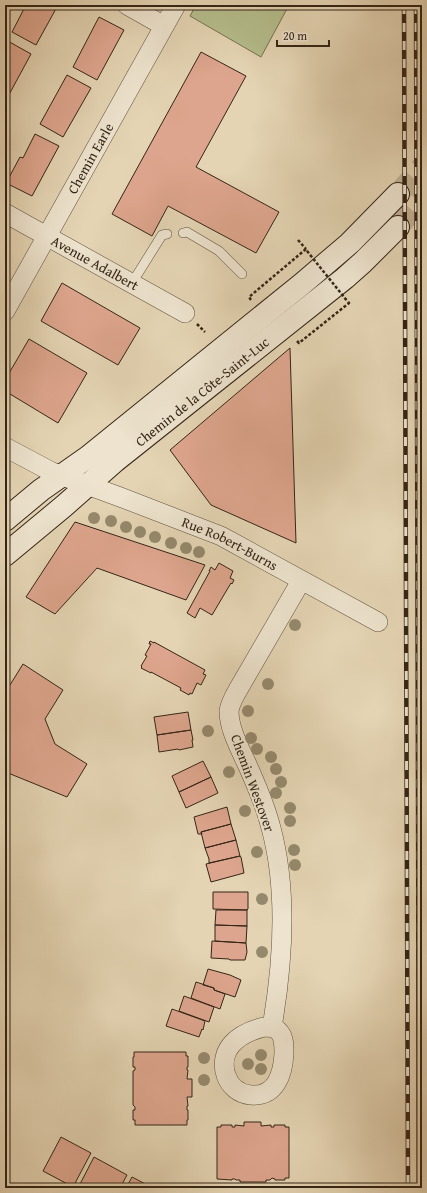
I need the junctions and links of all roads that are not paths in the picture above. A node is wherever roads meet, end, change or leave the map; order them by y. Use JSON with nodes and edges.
{"nodes":[{"id":1,"x":127,"y":5,"type":"edge"},
{"id":2,"x":176,"y":5,"type":"edge"},
{"id":3,"x":164,"y":26,"type":"junction"},
{"id":4,"x":398,"y":194,"type":"tunnel mouth"},
{"id":5,"x":5,"y":213,"type":"edge"},
{"id":6,"x":398,"y":226,"type":"tunnel mouth"},
{"id":7,"x":183,"y":233,"type":"dead end"},
{"id":8,"x":167,"y":234,"type":"dead end"},
{"id":9,"x":46,"y":236,"type":"junction"},
{"id":10,"x":242,"y":274,"type":"dead end"},
{"id":11,"x":132,"y":283,"type":"junction"},
{"id":12,"x":5,"y":311,"type":"edge"},
{"id":13,"x":185,"y":312,"type":"dead end"},
{"id":14,"x":5,"y":447,"type":"edge"},
{"id":15,"x":75,"y":480,"type":"junction"},
{"id":16,"x":5,"y":520,"type":"edge"},
{"id":17,"x":5,"y":555,"type":"edge"},
{"id":18,"x":301,"y":581,"type":"junction"},
{"id":19,"x":378,"y":622,"type":"dead end"},
{"id":20,"x":272,"y":1027,"type":"dead end"}],
"edges":[{"from":1,"to":3,"type":"street"},
{"from":2,"to":3,"type":"street","name":"Chemin Earle"},
{"from":3,"to":9,"type":"street","name":"Chemin Earle"},
{"from":4,"to":15,"type":"main road","name":"Chemin de la Côte-Saint-Luc"},
{"from":5,"to":9,"type":"street","name":"Avenue Adalbert"},
{"from":6,"to":15,"type":"main road","name":"Chemin de la Côte-Saint-Luc"},
{"from":7,"to":10,"type":"lane"},
{"from":8,"to":11,"type":"lane"},
{"from":9,"to":11,"type":"street","name":"Avenue Adalbert"},
{"from":9,"to":12,"type":"street","name":"Chemin Earle"},
{"from":11,"to":13,"type":"street","name":"Avenue Adalbert"},
{"from":14,"to":15,"type":"street","name":"Rue Robert-Burns"},
{"from":15,"to":16,"type":"main road","name":"Chemin de la Côte-Saint-Luc"},
{"from":15,"to":17,"type":"main road","name":"Chemin de la Côte-Saint-Luc"},
{"from":15,"to":18,"type":"street","name":"Rue Robert-Burns"},
{"from":18,"to":19,"type":"street","name":"Rue Robert-Burns"},
{"from":18,"to":20,"type":"street","name":"Chemin Westover"}]}
